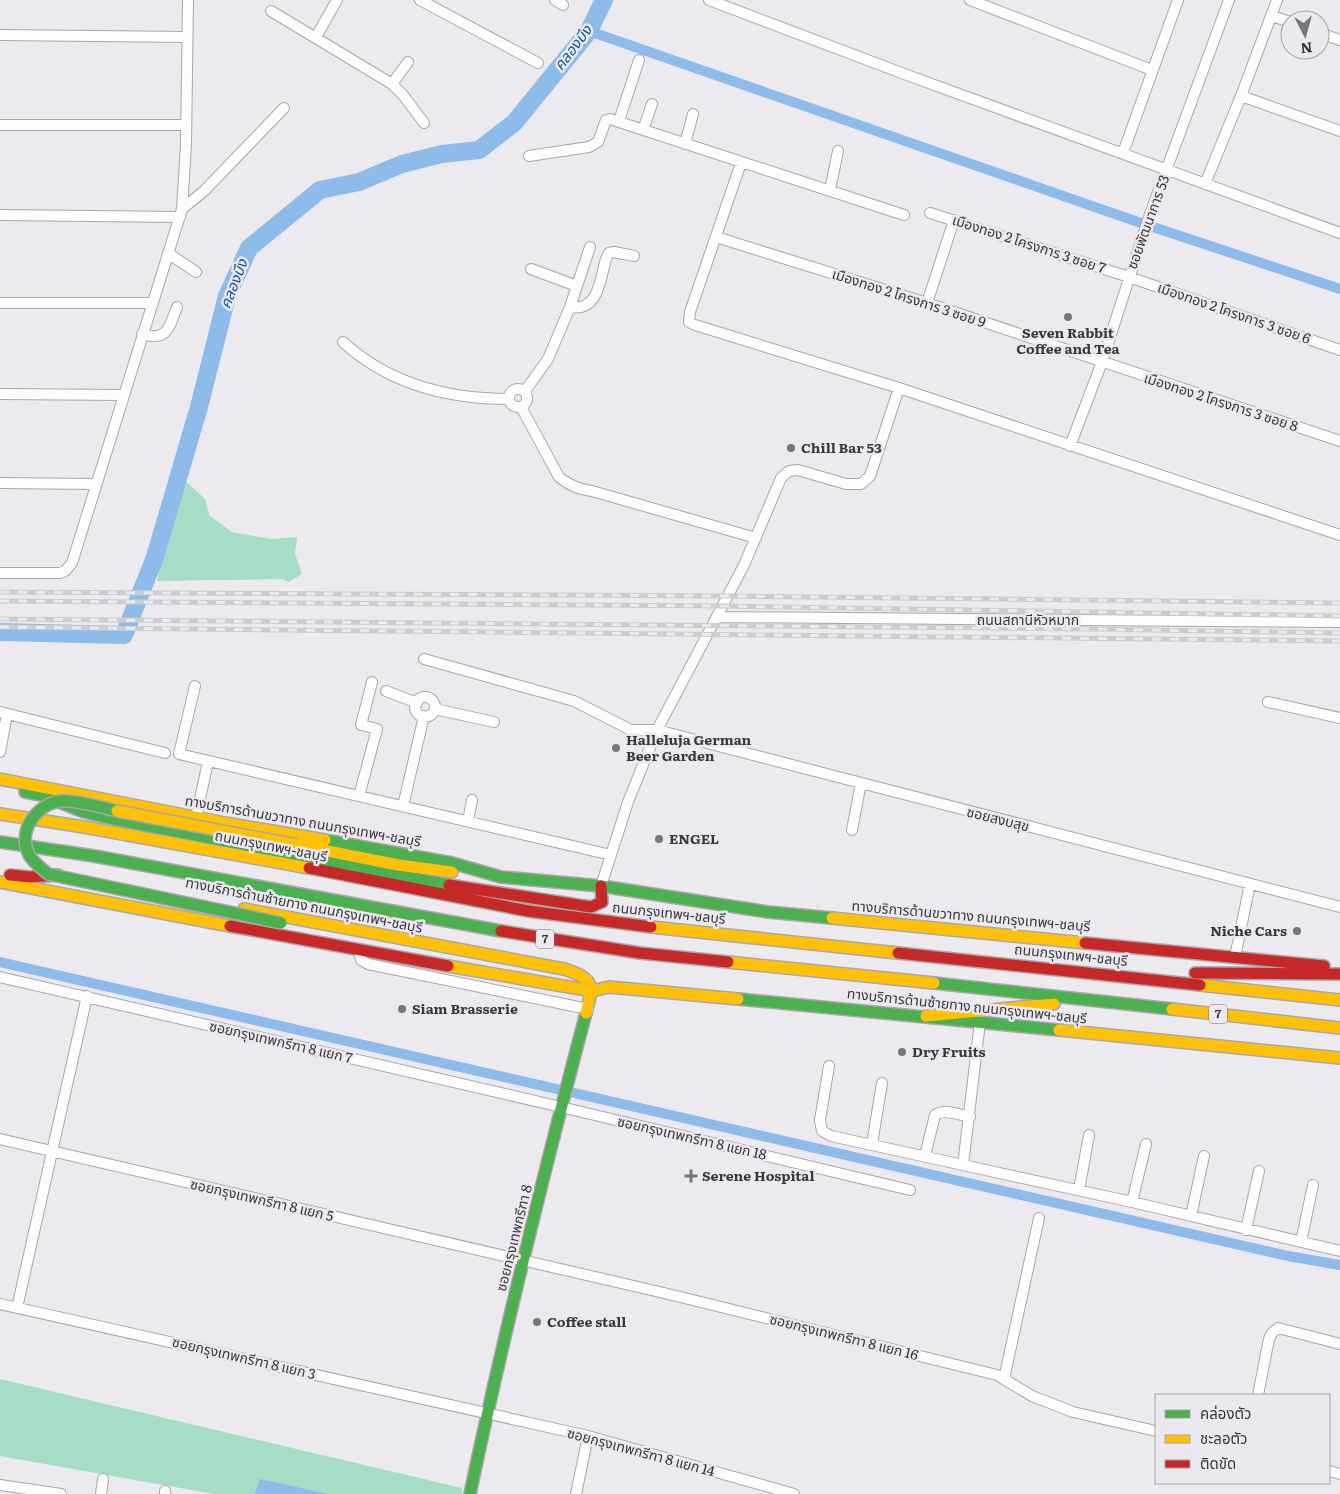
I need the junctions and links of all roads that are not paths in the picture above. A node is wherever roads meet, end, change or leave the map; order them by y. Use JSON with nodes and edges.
{"nodes":[{"id":1,"x":188,"y":0,"type":"edge"},
{"id":2,"x":337,"y":0,"type":"edge"},
{"id":3,"x":420,"y":0,"type":"edge"},
{"id":4,"x":709,"y":0,"type":"edge"},
{"id":5,"x":970,"y":0,"type":"edge"},
{"id":6,"x":1178,"y":0,"type":"edge"},
{"id":7,"x":1229,"y":0,"type":"edge"},
{"id":8,"x":1277,"y":0,"type":"edge"},
{"id":9,"x":271,"y":11,"type":"dead end"},
{"id":10,"x":1272,"y":16,"type":"junction"},
{"id":11,"x":1280,"y":19,"type":"edge"},
{"id":12,"x":0,"y":35,"type":"edge"},
{"id":13,"x":187,"y":37,"type":"junction"},
{"id":14,"x":316,"y":37,"type":"junction"},
{"id":15,"x":639,"y":60,"type":"dead end"},
{"id":16,"x":408,"y":62,"type":"dead end"},
{"id":17,"x":538,"y":63,"type":"dead end"},
{"id":18,"x":1152,"y":70,"type":"junction"},
{"id":19,"x":392,"y":84,"type":"junction"},
{"id":20,"x":1241,"y":96,"type":"junction"},
{"id":21,"x":652,"y":104,"type":"dead end"},
{"id":22,"x":284,"y":108,"type":"dead end"},
{"id":23,"x":693,"y":114,"type":"dead end"},
{"id":24,"x":619,"y":122,"type":"junction"},
{"id":25,"x":424,"y":123,"type":"dead end"},
{"id":26,"x":0,"y":125,"type":"edge"},
{"id":27,"x":186,"y":125,"type":"junction"},
{"id":28,"x":643,"y":130,"type":"junction"},
{"id":29,"x":1340,"y":132,"type":"edge"},
{"id":30,"x":685,"y":144,"type":"junction"},
{"id":31,"x":838,"y":151,"type":"dead end"},
{"id":32,"x":1123,"y":154,"type":"junction"},
{"id":33,"x":529,"y":156,"type":"dead end"},
{"id":34,"x":741,"y":163,"type":"junction"},
{"id":35,"x":1167,"y":170,"type":"junction"},
{"id":36,"x":1204,"y":184,"type":"junction"},
{"id":37,"x":830,"y":190,"type":"junction"},
{"id":38,"x":181,"y":213,"type":"junction"},
{"id":39,"x":930,"y":213,"type":"dead end"},
{"id":40,"x":0,"y":215,"type":"edge"},
{"id":41,"x":904,"y":215,"type":"dead end"},
{"id":42,"x":954,"y":220,"type":"junction"},
{"id":43,"x":1340,"y":233,"type":"edge"},
{"id":44,"x":716,"y":237,"type":"junction"},
{"id":45,"x":590,"y":247,"type":"dead end"},
{"id":46,"x":168,"y":253,"type":"junction"},
{"id":47,"x":634,"y":256,"type":"dead end"},
{"id":48,"x":531,"y":269,"type":"dead end"},
{"id":49,"x":196,"y":272,"type":"dead end"},
{"id":50,"x":1129,"y":277,"type":"junction"},
{"id":51,"x":577,"y":286,"type":"junction"},
{"id":52,"x":927,"y":302,"type":"junction"},
{"id":53,"x":0,"y":303,"type":"edge"},
{"id":54,"x":152,"y":304,"type":"junction"},
{"id":55,"x":178,"y":307,"type":"dead end"},
{"id":56,"x":570,"y":307,"type":"junction"},
{"id":57,"x":142,"y":334,"type":"junction"},
{"id":58,"x":343,"y":342,"type":"dead end"},
{"id":59,"x":1340,"y":350,"type":"edge"},
{"id":60,"x":1102,"y":362,"type":"junction"},
{"id":61,"x":899,"y":388,"type":"junction"},
{"id":62,"x":525,"y":391,"type":"junction"},
{"id":63,"x":0,"y":394,"type":"edge"},
{"id":64,"x":124,"y":395,"type":"junction"},
{"id":65,"x":509,"y":399,"type":"junction"},
{"id":66,"x":521,"y":407,"type":"junction"},
{"id":67,"x":1340,"y":442,"type":"edge"},
{"id":68,"x":1070,"y":446,"type":"junction"},
{"id":69,"x":0,"y":483,"type":"edge"},
{"id":70,"x":96,"y":484,"type":"junction"},
{"id":71,"x":1340,"y":535,"type":"edge"},
{"id":72,"x":756,"y":538,"type":"junction"},
{"id":73,"x":0,"y":573,"type":"edge"},
{"id":74,"x":717,"y":617,"type":"junction"},
{"id":75,"x":1340,"y":622,"type":"edge"},
{"id":76,"x":424,"y":659,"type":"dead end"},
{"id":77,"x":372,"y":682,"type":"dead end"},
{"id":78,"x":195,"y":686,"type":"dead end"},
{"id":79,"x":386,"y":691,"type":"dead end"},
{"id":80,"x":1268,"y":702,"type":"dead end"},
{"id":81,"x":416,"y":703,"type":"junction"},
{"id":82,"x":435,"y":709,"type":"junction"},
{"id":83,"x":3,"y":713,"type":"edge"},
{"id":84,"x":424,"y":716,"type":"junction"},
{"id":85,"x":1340,"y":718,"type":"edge"},
{"id":86,"x":494,"y":722,"type":"dead end"},
{"id":87,"x":657,"y":730,"type":"junction"},
{"id":88,"x":0,"y":752,"type":"edge"},
{"id":89,"x":165,"y":753,"type":"dead end"},
{"id":90,"x":208,"y":762,"type":"junction"},
{"id":91,"x":0,"y":779,"type":"edge"},
{"id":92,"x":861,"y":783,"type":"junction"},
{"id":93,"x":0,"y":788,"type":"edge"},
{"id":94,"x":359,"y":796,"type":"junction"},
{"id":95,"x":472,"y":800,"type":"dead end"},
{"id":96,"x":403,"y":806,"type":"junction"},
{"id":97,"x":0,"y":814,"type":"edge"},
{"id":98,"x":196,"y":817,"type":"junction"},
{"id":99,"x":468,"y":821,"type":"junction"},
{"id":100,"x":852,"y":830,"type":"dead end"},
{"id":101,"x":0,"y":842,"type":"edge"},
{"id":102,"x":610,"y":855,"type":"junction"},
{"id":103,"x":0,"y":873,"type":"edge"},
{"id":104,"x":501,"y":877,"type":"junction"},
{"id":105,"x":0,"y":882,"type":"edge"},
{"id":106,"x":1250,"y":884,"type":"junction"},
{"id":107,"x":601,"y":886,"type":"junction"},
{"id":108,"x":1340,"y":907,"type":"edge"},
{"id":109,"x":359,"y":950,"type":"junction"},
{"id":110,"x":484,"y":954,"type":"junction"},
{"id":111,"x":1236,"y":957,"type":"junction"},
{"id":112,"x":438,"y":964,"type":"junction"},
{"id":113,"x":1340,"y":968,"type":"edge"},
{"id":114,"x":564,"y":969,"type":"junction"},
{"id":115,"x":480,"y":972,"type":"junction"},
{"id":116,"x":1099,"y":973,"type":"junction"},
{"id":117,"x":1340,"y":974,"type":"edge"},
{"id":118,"x":0,"y":977,"type":"edge"},
{"id":119,"x":572,"y":988,"type":"junction"},
{"id":120,"x":592,"y":991,"type":"junction"},
{"id":121,"x":87,"y":996,"type":"junction"},
{"id":122,"x":1095,"y":1000,"type":"junction"},
{"id":123,"x":1340,"y":1000,"type":"edge"},
{"id":124,"x":588,"y":1009,"type":"junction"},
{"id":125,"x":926,"y":1016,"type":"junction"},
{"id":126,"x":980,"y":1022,"type":"junction"},
{"id":127,"x":1340,"y":1028,"type":"edge"},
{"id":128,"x":1340,"y":1058,"type":"edge"},
{"id":129,"x":829,"y":1066,"type":"dead end"},
{"id":130,"x":882,"y":1082,"type":"dead end"},
{"id":131,"x":562,"y":1104,"type":"junction"},
{"id":132,"x":970,"y":1117,"type":"junction"},
{"id":133,"x":1089,"y":1135,"type":"dead end"},
{"id":134,"x":0,"y":1138,"type":"edge"},
{"id":135,"x":872,"y":1144,"type":"junction"},
{"id":136,"x":1146,"y":1144,"type":"dead end"},
{"id":137,"x":52,"y":1151,"type":"junction"},
{"id":138,"x":925,"y":1156,"type":"junction"},
{"id":139,"x":1204,"y":1156,"type":"dead end"},
{"id":140,"x":963,"y":1165,"type":"junction"},
{"id":141,"x":1259,"y":1171,"type":"dead end"},
{"id":142,"x":1313,"y":1185,"type":"dead end"},
{"id":143,"x":910,"y":1190,"type":"dead end"},
{"id":144,"x":1079,"y":1190,"type":"junction"},
{"id":145,"x":1132,"y":1202,"type":"junction"},
{"id":146,"x":1191,"y":1216,"type":"junction"},
{"id":147,"x":1039,"y":1218,"type":"dead end"},
{"id":148,"x":1246,"y":1230,"type":"junction"},
{"id":149,"x":1301,"y":1242,"type":"junction"},
{"id":150,"x":1340,"y":1251,"type":"edge"},
{"id":151,"x":524,"y":1261,"type":"junction"},
{"id":152,"x":0,"y":1304,"type":"edge"},
{"id":153,"x":18,"y":1308,"type":"junction"},
{"id":154,"x":1340,"y":1344,"type":"edge"},
{"id":155,"x":1004,"y":1378,"type":"junction"},
{"id":156,"x":1258,"y":1394,"type":"edge"},
{"id":157,"x":487,"y":1414,"type":"junction"},
{"id":158,"x":1155,"y":1431,"type":"edge"},
{"id":159,"x":588,"y":1436,"type":"junction"},
{"id":160,"x":103,"y":1479,"type":"dead end"},
{"id":161,"x":0,"y":1485,"type":"edge"},
{"id":162,"x":60,"y":1494,"type":"edge"},
{"id":163,"x":101,"y":1494,"type":"edge"},
{"id":164,"x":470,"y":1494,"type":"edge"},
{"id":165,"x":576,"y":1494,"type":"edge"},
{"id":166,"x":794,"y":1494,"type":"edge"}],
"edges":[{"from":1,"to":13,"type":"street"},
{"from":2,"to":14,"type":"street"},
{"from":3,"to":17,"type":"street"},
{"from":4,"to":32,"type":"street"},
{"from":5,"to":18,"type":"street"},
{"from":6,"to":18,"type":"street"},
{"from":7,"to":35,"type":"street","name":"ซอยพัฒนาการ 53"},
{"from":8,"to":10,"type":"street"},
{"from":9,"to":14,"type":"street"},
{"from":10,"to":11,"type":"street"},
{"from":10,"to":20,"type":"street"},
{"from":12,"to":13,"type":"street"},
{"from":13,"to":27,"type":"street"},
{"from":14,"to":19,"type":"street"},
{"from":15,"to":24,"type":"street"},
{"from":16,"to":19,"type":"street"},
{"from":18,"to":32,"type":"street"},
{"from":19,"to":25,"type":"street"},
{"from":20,"to":29,"type":"street"},
{"from":20,"to":36,"type":"street"},
{"from":21,"to":28,"type":"street"},
{"from":22,"to":38,"type":"street"},
{"from":23,"to":30,"type":"street"},
{"from":24,"to":28,"type":"street"},
{"from":24,"to":33,"type":"street"},
{"from":26,"to":27,"type":"street"},
{"from":27,"to":38,"type":"street"},
{"from":28,"to":30,"type":"street"},
{"from":30,"to":34,"type":"street"},
{"from":31,"to":37,"type":"street"},
{"from":32,"to":35,"type":"street"},
{"from":34,"to":37,"type":"street"},
{"from":34,"to":44,"type":"street"},
{"from":35,"to":36,"type":"street"},
{"from":35,"to":50,"type":"street","name":"ซอยพัฒนาการ 53"},
{"from":36,"to":43,"type":"street"},
{"from":37,"to":41,"type":"street"},
{"from":38,"to":40,"type":"street"},
{"from":38,"to":46,"type":"street"},
{"from":39,"to":42,"type":"street","name":"เมืองทอง 2 โครงการ 3 ซอย 7"},
{"from":42,"to":50,"type":"street","name":"เมืองทอง 2 โครงการ 3 ซอย 7"},
{"from":42,"to":52,"type":"street"},
{"from":44,"to":52,"type":"street","name":"เมืองทอง 2 โครงการ 3 ซอย 9"},
{"from":44,"to":61,"type":"street"},
{"from":45,"to":51,"type":"street"},
{"from":46,"to":49,"type":"street"},
{"from":46,"to":54,"type":"street"},
{"from":47,"to":56,"type":"street"},
{"from":48,"to":51,"type":"street"},
{"from":50,"to":59,"type":"street","name":"เมืองทอง 2 โครงการ 3 ซอย 6"},
{"from":50,"to":60,"type":"street","name":"ซอยพัฒนาการ 53"},
{"from":51,"to":56,"type":"street"},
{"from":52,"to":60,"type":"street","name":"เมืองทอง 2 โครงการ 3 ซอย 9"},
{"from":53,"to":54,"type":"street"},
{"from":54,"to":57,"type":"street"},
{"from":55,"to":57,"type":"street"},
{"from":56,"to":62,"type":"street"},
{"from":57,"to":64,"type":"street"},
{"from":58,"to":65,"type":"street"},
{"from":60,"to":67,"type":"street","name":"เมืองทอง 2 โครงการ 3 ซอย 8"},
{"from":60,"to":68,"type":"street","name":"ซอยพัฒนาการ 53"},
{"from":61,"to":68,"type":"street"},
{"from":61,"to":72,"type":"street"},
{"from":62,"to":65,"type":"street"},
{"from":62,"to":66,"type":"street"},
{"from":63,"to":64,"type":"street"},
{"from":64,"to":70,"type":"street"},
{"from":65,"to":66,"type":"street"},
{"from":66,"to":72,"type":"street"},
{"from":68,"to":71,"type":"street"},
{"from":69,"to":70,"type":"street"},
{"from":70,"to":73,"type":"street"},
{"from":72,"to":74,"type":"street"},
{"from":74,"to":75,"type":"street","name":"ถนนสถานีหัวหมาก"},
{"from":74,"to":87,"type":"street"},
{"from":76,"to":87,"type":"street","name":"ซอยสงบสุข"},
{"from":77,"to":94,"type":"street"},
{"from":78,"to":90,"type":"street"},
{"from":79,"to":81,"type":"street"},
{"from":80,"to":85,"type":"street"},
{"from":81,"to":82,"type":"street"},
{"from":81,"to":84,"type":"street"},
{"from":82,"to":84,"type":"street"},
{"from":82,"to":86,"type":"street"},
{"from":83,"to":88,"type":"street"},
{"from":83,"to":89,"type":"street"},
{"from":84,"to":96,"type":"street"},
{"from":87,"to":92,"type":"street","name":"ซอยสงบสุข"},
{"from":87,"to":102,"type":"street"},
{"from":90,"to":94,"type":"street"},
{"from":90,"to":98,"type":"street"},
{"from":91,"to":98,"type":"main road","name":"ทางบริการด้านขวาทาง ถนนกรุงเทพฯ-ชลบุรี"},
{"from":92,"to":100,"type":"street"},
{"from":92,"to":106,"type":"street","name":"ซอยสงบสุข"},
{"from":93,"to":107,"type":"main road"},
{"from":94,"to":96,"type":"street"},
{"from":95,"to":99,"type":"street"},
{"from":96,"to":99,"type":"street"},
{"from":97,"to":116,"type":"main road","name":"ถนนกรุงเทพฯ-ชลบุรี","number":"7"},
{"from":98,"to":104,"type":"main road","name":"ทางบริการด้านขวาทาง ถนนกรุงเทพฯ-ชลบุรี"},
{"from":99,"to":102,"type":"street"},
{"from":101,"to":122,"type":"main road","number":"7"},
{"from":102,"to":107,"type":"street"},
{"from":103,"to":110,"type":"main road","name":"ทางบริการด้านซ้ายทาง ถนนกรุงเทพฯ-ชลบุรี"},
{"from":104,"to":107,"type":"main road","name":"ทางบริการด้านขวาทาง ถนนกรุงเทพฯ-ชลบุรี"},
{"from":104,"to":112,"type":"main road","bridge":true},
{"from":105,"to":109,"type":"main road","name":"ทางบริการด้านซ้ายทาง ถนนกรุงเทพฯ-ชลบุรี"},
{"from":106,"to":108,"type":"street","name":"ซอยสงบสุข"},
{"from":106,"to":111,"type":"street"},
{"from":107,"to":111,"type":"main road","name":"ทางบริการด้านขวาทาง ถนนกรุงเทพฯ-ชลบุรี"},
{"from":109,"to":112,"type":"main road","name":"ทางบริการด้านซ้ายทาง ถนนกรุงเทพฯ-ชลบุรี"},
{"from":109,"to":124,"type":"street"},
{"from":110,"to":114,"type":"main road","name":"ทางบริการด้านซ้ายทาง ถนนกรุงเทพฯ-ชลบุรี"},
{"from":110,"to":115,"type":"main road"},
{"from":111,"to":113,"type":"main road","name":"ทางบริการด้านขวาทาง ถนนกรุงเทพฯ-ชลบุรี"},
{"from":112,"to":115,"type":"main road","name":"ทางบริการด้านซ้ายทาง ถนนกรุงเทพฯ-ชลบุรี"},
{"from":114,"to":119,"type":"main road"},
{"from":114,"to":120,"type":"main road","name":"ทางบริการด้านซ้ายทาง ถนนกรุงเทพฯ-ชลบุรี"},
{"from":115,"to":119,"type":"main road","name":"ทางบริการด้านซ้ายทาง ถนนกรุงเทพฯ-ชลบุรี"},
{"from":116,"to":117,"type":"main road"},
{"from":116,"to":123,"type":"main road","name":"ถนนกรุงเทพฯ-ชลบุรี","number":"7"},
{"from":118,"to":121,"type":"street","name":"ซอยกรุงเทพกรีฑา 8 แยก 7"},
{"from":119,"to":120,"type":"main road","name":"ทางบริการด้านซ้ายทาง ถนนกรุงเทพฯ-ชลบุรี"},
{"from":120,"to":124,"type":"main road","name":"ซอยกรุงเทพกรีฑา 8"},
{"from":120,"to":125,"type":"main road","name":"ทางบริการด้านซ้ายทาง ถนนกรุงเทพฯ-ชลบุรี"},
{"from":121,"to":131,"type":"street","name":"ซอยกรุงเทพกรีฑา 8 แยก 7"},
{"from":121,"to":137,"type":"street"},
{"from":122,"to":125,"type":"main road"},
{"from":122,"to":127,"type":"main road","number":"7"},
{"from":124,"to":131,"type":"main road","name":"ซอยกรุงเทพกรีฑา 8"},
{"from":125,"to":126,"type":"main road","name":"ทางบริการด้านซ้ายทาง ถนนกรุงเทพฯ-ชลบุรี"},
{"from":126,"to":128,"type":"main road","name":"ทางบริการด้านซ้ายทาง ถนนกรุงเทพฯ-ชลบุรี"},
{"from":126,"to":132,"type":"street"},
{"from":129,"to":135,"type":"street"},
{"from":130,"to":135,"type":"street"},
{"from":131,"to":143,"type":"street","name":"ซอยกรุงเทพกรีฑา 8 แยก 18"},
{"from":131,"to":151,"type":"main road","name":"ซอยกรุงเทพกรีฑา 8"},
{"from":132,"to":138,"type":"street"},
{"from":132,"to":140,"type":"street"},
{"from":133,"to":144,"type":"street"},
{"from":134,"to":137,"type":"street","name":"ซอยกรุงเทพกรีฑา 8 แยก 5"},
{"from":135,"to":138,"type":"street"},
{"from":136,"to":145,"type":"street"},
{"from":137,"to":151,"type":"street","name":"ซอยกรุงเทพกรีฑา 8 แยก 5"},
{"from":137,"to":153,"type":"street"},
{"from":138,"to":140,"type":"street"},
{"from":139,"to":146,"type":"street"},
{"from":140,"to":144,"type":"street"},
{"from":141,"to":148,"type":"street"},
{"from":142,"to":149,"type":"street"},
{"from":144,"to":145,"type":"street"},
{"from":145,"to":146,"type":"street"},
{"from":146,"to":148,"type":"street"},
{"from":147,"to":155,"type":"street"},
{"from":148,"to":149,"type":"street"},
{"from":149,"to":150,"type":"street"},
{"from":151,"to":155,"type":"street","name":"ซอยกรุงเทพกรีฑา 8 แยก 16"},
{"from":151,"to":157,"type":"main road","name":"ซอยกรุงเทพกรีฑา 8"},
{"from":152,"to":153,"type":"street","name":"ซอยกรุงเทพกรีฑา 8 แยก 3"},
{"from":153,"to":157,"type":"street","name":"ซอยกรุงเทพกรีฑา 8 แยก 3"},
{"from":154,"to":156,"type":"street"},
{"from":155,"to":158,"type":"street","name":"ซอยกรุงเทพกรีฑา 8 แยก 16"},
{"from":157,"to":159,"type":"street","name":"ซอยกรุงเทพกรีฑา 8 แยก 14"},
{"from":157,"to":164,"type":"main road","name":"ซอยกรุงเทพกรีฑา 8"},
{"from":159,"to":165,"type":"street"},
{"from":159,"to":166,"type":"street","name":"ซอยกรุงเทพกรีฑา 8 แยก 14"},
{"from":160,"to":163,"type":"street"},
{"from":161,"to":162,"type":"street"}]}
